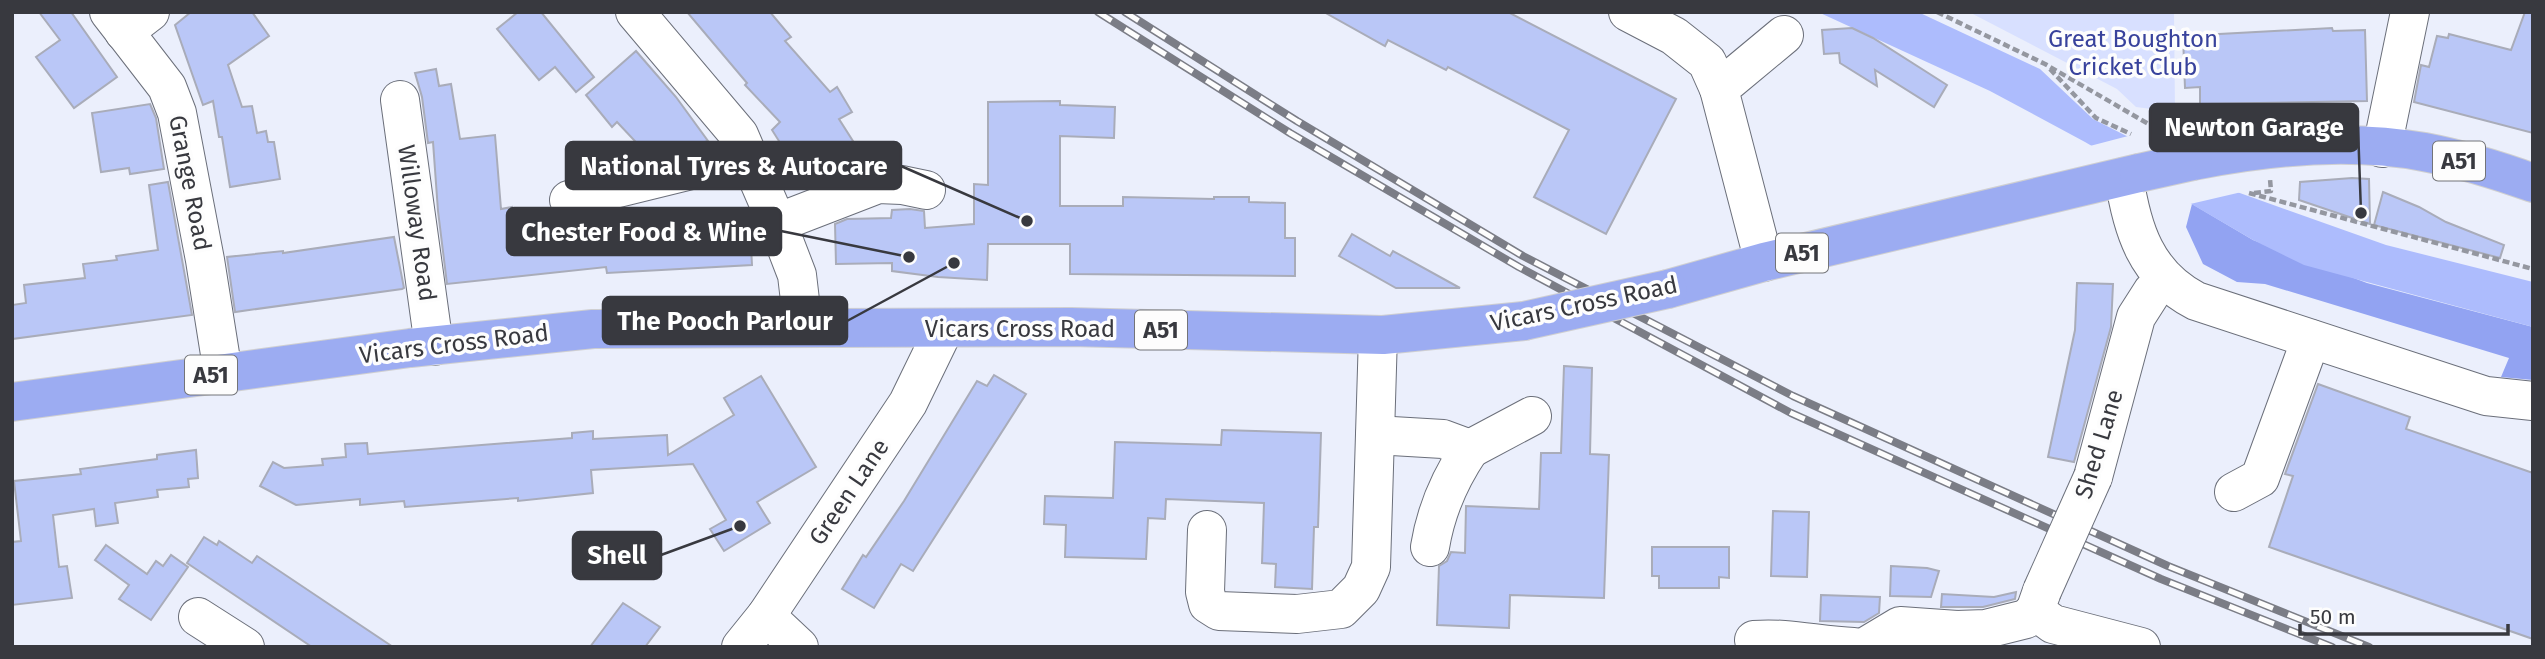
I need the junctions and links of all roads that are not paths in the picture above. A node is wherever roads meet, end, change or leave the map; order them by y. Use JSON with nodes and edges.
{"nodes":[{"id":1,"x":635,"y":12,"type":"edge"},
{"id":2,"x":1628,"y":12,"type":"edge"},
{"id":3,"x":2410,"y":12,"type":"edge"},
{"id":4,"x":128,"y":19,"type":"edge"},
{"id":5,"x":1784,"y":35,"type":"dead end"},
{"id":6,"x":1719,"y":89,"type":"junction"},
{"id":7,"x":400,"y":100,"type":"dead end"},
{"id":8,"x":2382,"y":148,"type":"junction"},
{"id":9,"x":748,"y":156,"type":"junction"},
{"id":10,"x":2132,"y":175,"type":"junction"},
{"id":11,"x":2533,"y":183,"type":"edge"},
{"id":12,"x":926,"y":190,"type":"dead end"},
{"id":13,"x":569,"y":200,"type":"dead end"},
{"id":14,"x":778,"y":223,"type":"junction"},
{"id":15,"x":1764,"y":262,"type":"junction"},
{"id":16,"x":2165,"y":279,"type":"junction"},
{"id":17,"x":803,"y":326,"type":"junction"},
{"id":18,"x":944,"y":329,"type":"junction"},
{"id":19,"x":1378,"y":335,"type":"junction"},
{"id":20,"x":2311,"y":339,"type":"junction"},
{"id":21,"x":434,"y":346,"type":"junction"},
{"id":22,"x":223,"y":373,"type":"junction"},
{"id":23,"x":2533,"y":401,"type":"edge"},
{"id":24,"x":12,"y":402,"type":"edge"},
{"id":25,"x":1532,"y":416,"type":"dead end"},
{"id":26,"x":1375,"y":435,"type":"junction"},
{"id":27,"x":1470,"y":449,"type":"junction"},
{"id":28,"x":2234,"y":492,"type":"dead end"},
{"id":29,"x":1207,"y":530,"type":"dead end"},
{"id":30,"x":1430,"y":547,"type":"dead end"},
{"id":31,"x":2039,"y":601,"type":"junction"},
{"id":32,"x":765,"y":616,"type":"junction"},
{"id":33,"x":198,"y":617,"type":"dead end"},
{"id":34,"x":1754,"y":640,"type":"dead end"},
{"id":35,"x":244,"y":647,"type":"edge"},
{"id":36,"x":741,"y":647,"type":"edge"},
{"id":37,"x":799,"y":647,"type":"edge"},
{"id":38,"x":1854,"y":647,"type":"edge"},
{"id":39,"x":1865,"y":647,"type":"edge"},
{"id":40,"x":2141,"y":647,"type":"edge"}],
"edges":[{"from":1,"to":9,"type":"street"},
{"from":2,"to":6,"type":"street"},
{"from":3,"to":8,"type":"street"},
{"from":4,"to":22,"type":"street","name":"Grange Road"},
{"from":5,"to":6,"type":"street"},
{"from":6,"to":15,"type":"street"},
{"from":7,"to":21,"type":"street","name":"Willoway Road"},
{"from":8,"to":10,"type":"highway","number":"A51","bridge":true},
{"from":8,"to":11,"type":"highway","number":"A51"},
{"from":9,"to":13,"type":"street"},
{"from":9,"to":14,"type":"street"},
{"from":10,"to":15,"type":"highway","name":"Vicars Cross Road","number":"A51"},
{"from":10,"to":16,"type":"street"},
{"from":12,"to":14,"type":"street"},
{"from":14,"to":17,"type":"street"},
{"from":15,"to":19,"type":"highway","name":"Vicars Cross Road","number":"A51","bridge":true},
{"from":16,"to":20,"type":"street"},
{"from":16,"to":31,"type":"street","name":"Shed Lane","bridge":true},
{"from":17,"to":18,"type":"highway","name":"Vicars Cross Road","number":"A51"},
{"from":17,"to":21,"type":"highway","name":"Vicars Cross Road","number":"A51"},
{"from":18,"to":19,"type":"highway","name":"Vicars Cross Road","number":"A51"},
{"from":18,"to":32,"type":"street","name":"Green Lane"},
{"from":19,"to":26,"type":"street"},
{"from":20,"to":23,"type":"street"},
{"from":20,"to":28,"type":"street"},
{"from":21,"to":22,"type":"highway","name":"Vicars Cross Road","number":"A51"},
{"from":22,"to":24,"type":"highway","name":"Vicars Cross Road","number":"A51"},
{"from":25,"to":27,"type":"street"},
{"from":26,"to":27,"type":"street"},
{"from":26,"to":29,"type":"street"},
{"from":27,"to":30,"type":"street"},
{"from":31,"to":39,"type":"street"},
{"from":31,"to":40,"type":"street"},
{"from":32,"to":36,"type":"street","name":"Green Lane"},
{"from":32,"to":37,"type":"street"},
{"from":33,"to":35,"type":"street"},
{"from":34,"to":38,"type":"street"}]}
